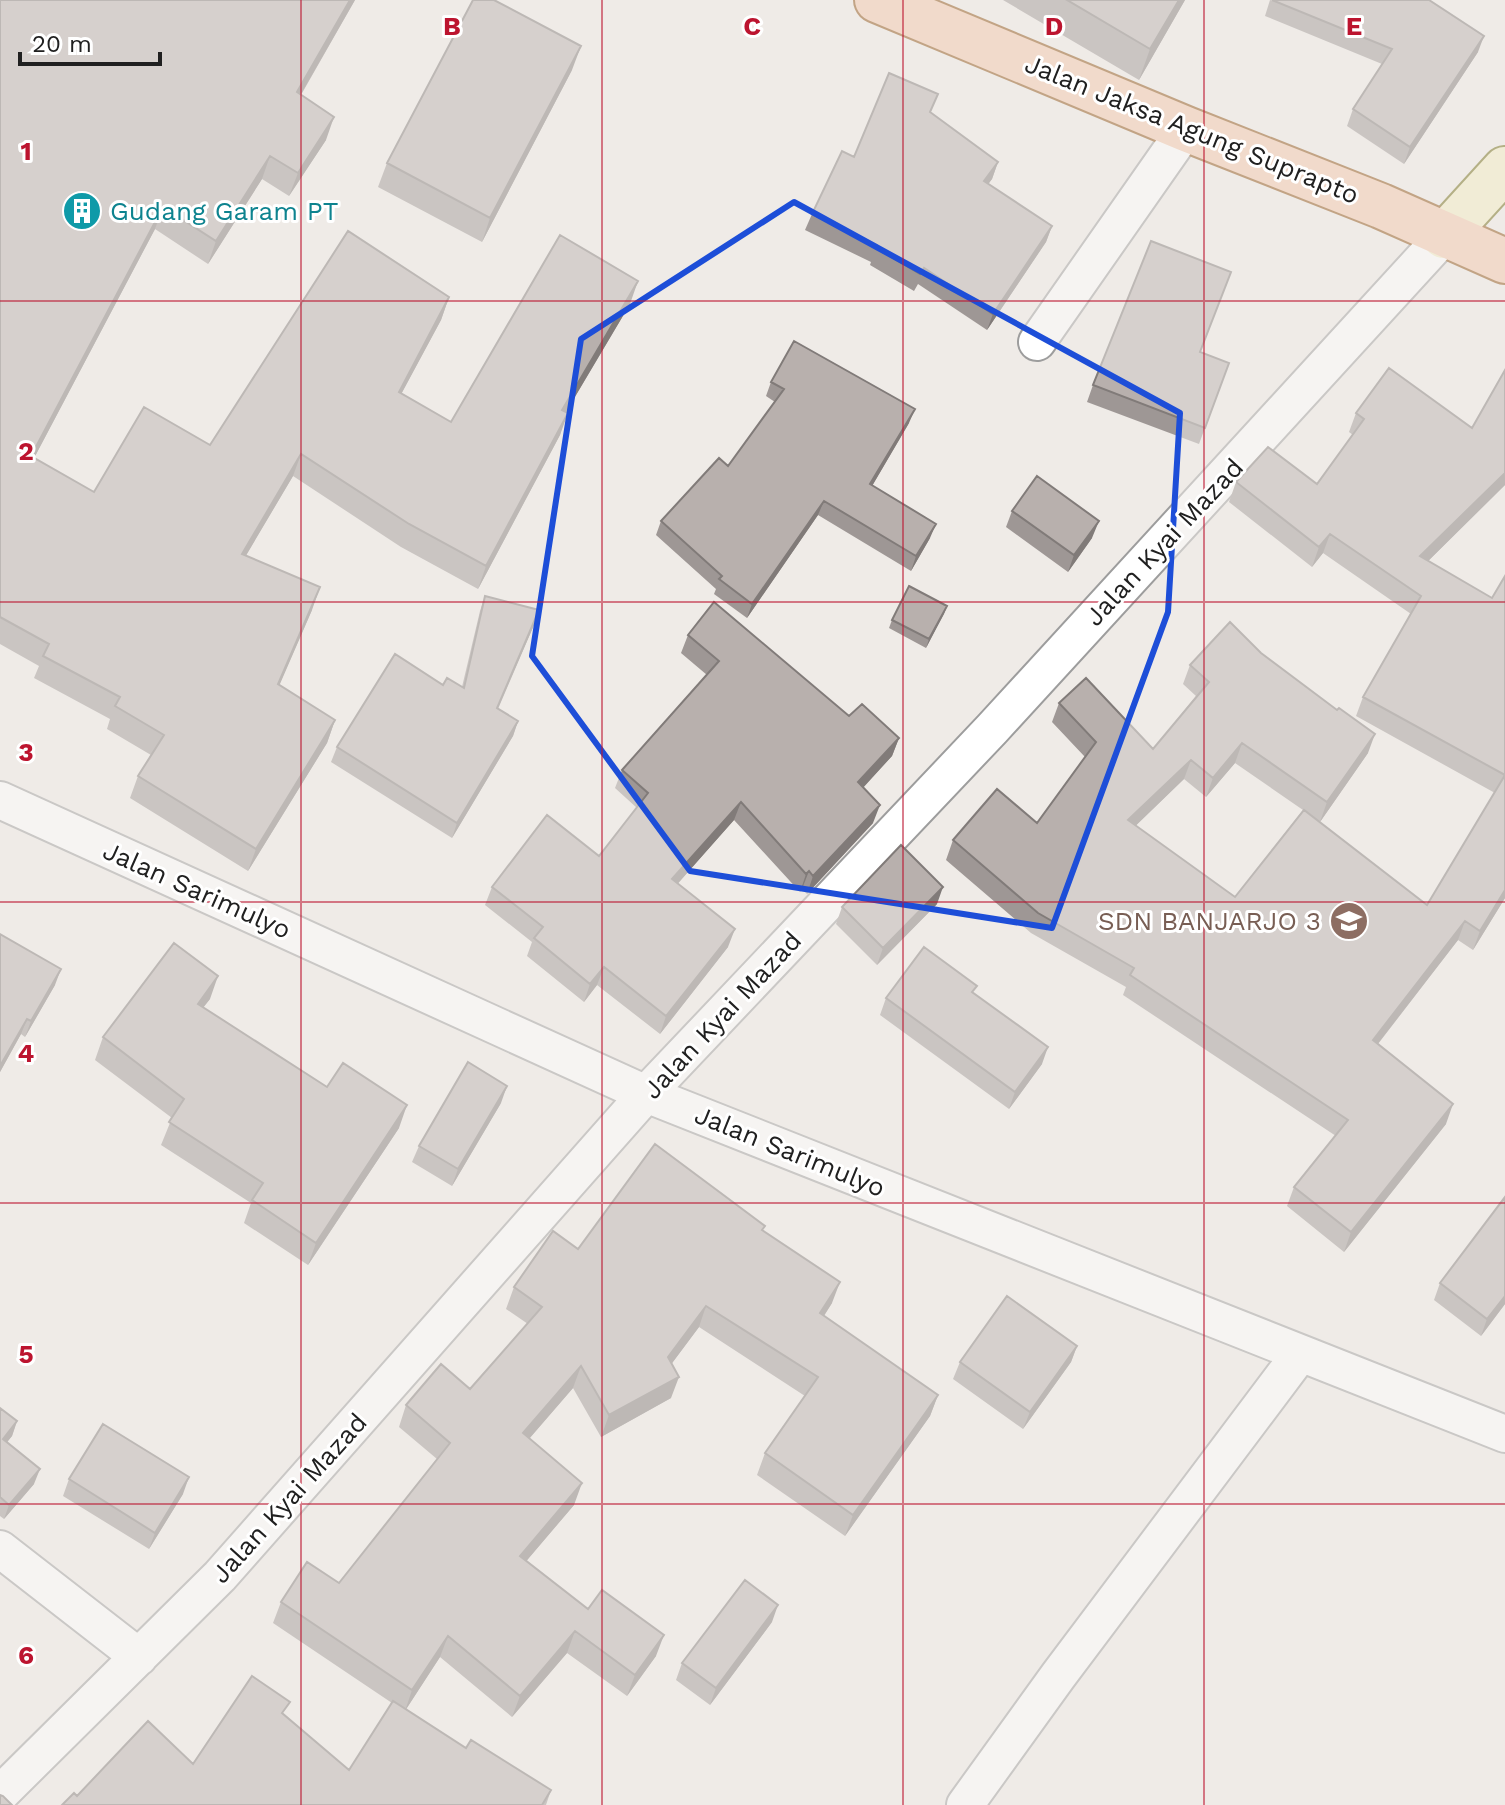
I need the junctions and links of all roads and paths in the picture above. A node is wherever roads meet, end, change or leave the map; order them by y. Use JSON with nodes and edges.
{"nodes":[{"id":1,"x":877,"y":0,"type":"edge"},
{"id":2,"x":1186,"y":129,"type":"junction"},
{"id":3,"x":1505,"y":169,"type":"edge"},
{"id":4,"x":1444,"y":236,"type":"junction"},
{"id":5,"x":1505,"y":261,"type":"edge"},
{"id":6,"x":1037,"y":342,"type":"dead end"},
{"id":7,"x":0,"y":800,"type":"edge"},
{"id":8,"x":646,"y":1094,"type":"junction"},
{"id":9,"x":1300,"y":1354,"type":"junction"},
{"id":10,"x":1505,"y":1434,"type":"edge"},
{"id":11,"x":0,"y":1549,"type":"edge"},
{"id":12,"x":139,"y":1657,"type":"junction"},
{"id":13,"x":0,"y":1794,"type":"edge"},
{"id":14,"x":965,"y":1805,"type":"edge"}],
"edges":[{"from":1,"to":2,"type":"main road","name":"Jalan Jaksa Agung Suprapto"},
{"from":2,"to":4,"type":"main road","name":"Jalan Jaksa Agung Suprapto"},
{"from":2,"to":6,"type":"street"},
{"from":3,"to":4,"type":"main road"},
{"from":4,"to":5,"type":"main road","name":"Jalan Jaksa Agung Suprapto"},
{"from":4,"to":8,"type":"street","name":"Jalan Kyai Mazad"},
{"from":7,"to":8,"type":"street","name":"Jalan Sarimulyo"},
{"from":8,"to":9,"type":"street","name":"Jalan Sarimulyo"},
{"from":8,"to":12,"type":"street","name":"Jalan Kyai Mazad"},
{"from":9,"to":10,"type":"street","name":"Jalan Sarimulyo"},
{"from":9,"to":14,"type":"street"},
{"from":11,"to":12,"type":"street"},
{"from":12,"to":13,"type":"street","name":"Jalan Kyai Mazad"}]}
